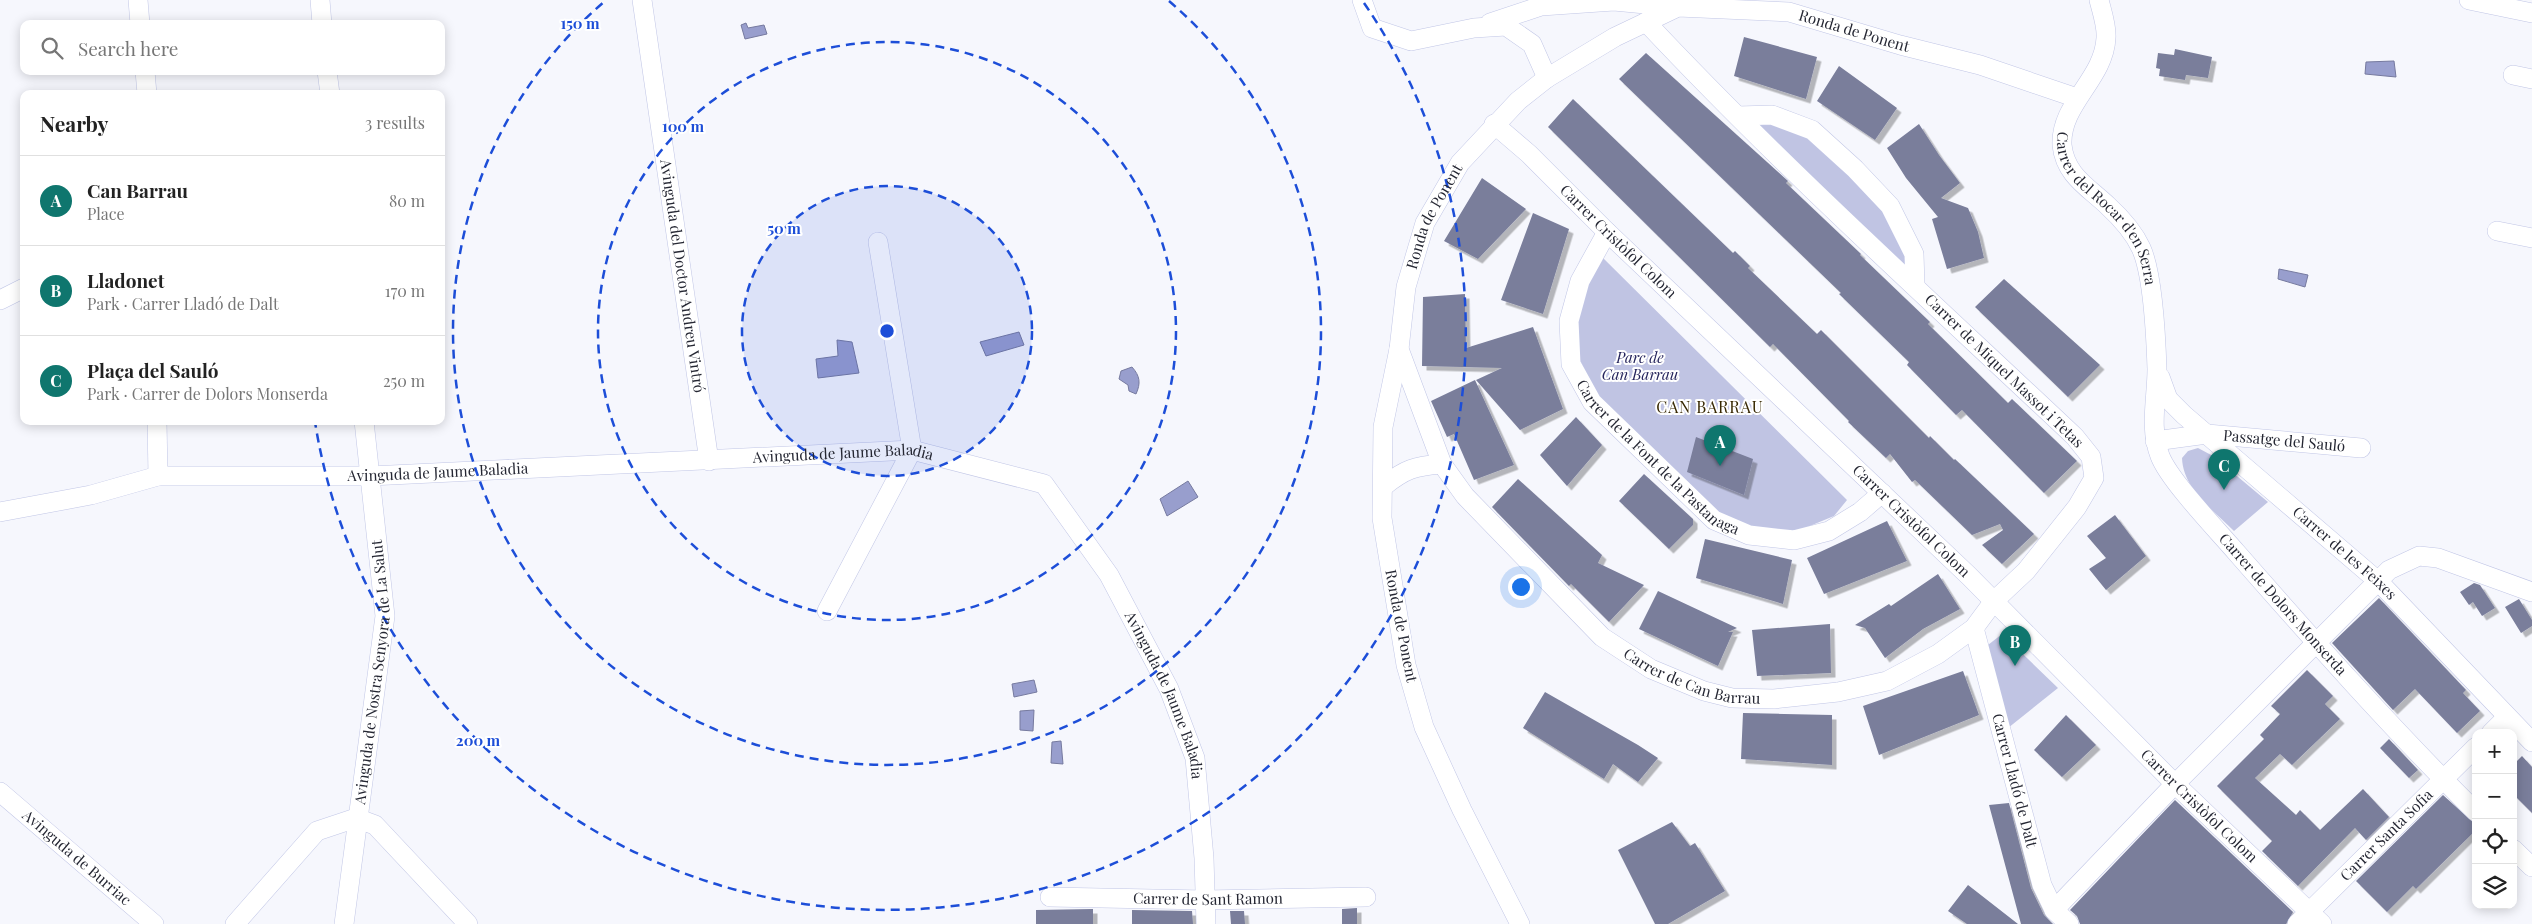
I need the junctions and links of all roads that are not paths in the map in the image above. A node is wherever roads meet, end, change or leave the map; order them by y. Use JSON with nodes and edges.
{"nodes":[{"id":1,"x":138,"y":0,"type":"edge"},
{"id":2,"x":320,"y":0,"type":"edge"},
{"id":3,"x":642,"y":0,"type":"edge"},
{"id":4,"x":1362,"y":0,"type":"edge"},
{"id":5,"x":2099,"y":0,"type":"edge"},
{"id":6,"x":2469,"y":0,"type":"edge"},
{"id":7,"x":1678,"y":7,"type":"junction"},
{"id":8,"x":2532,"y":13,"type":"edge"},
{"id":9,"x":140,"y":20,"type":"edge"},
{"id":10,"x":322,"y":20,"type":"edge"},
{"id":11,"x":1646,"y":22,"type":"junction"},
{"id":12,"x":1474,"y":28,"type":"junction"},
{"id":13,"x":145,"y":75,"type":"edge"},
{"id":14,"x":328,"y":75,"type":"edge"},
{"id":15,"x":2513,"y":75,"type":"dead end"},
{"id":16,"x":1547,"y":78,"type":"junction"},
{"id":17,"x":2532,"y":79,"type":"edge"},
{"id":18,"x":147,"y":90,"type":"edge"},
{"id":19,"x":329,"y":90,"type":"edge"},
{"id":20,"x":2077,"y":98,"type":"junction"},
{"id":21,"x":1738,"y":116,"type":"junction"},
{"id":22,"x":1494,"y":124,"type":"junction"},
{"id":23,"x":2497,"y":231,"type":"dead end"},
{"id":24,"x":1607,"y":232,"type":"junction"},
{"id":25,"x":2532,"y":238,"type":"edge"},
{"id":26,"x":878,"y":242,"type":"dead end"},
{"id":27,"x":1915,"y":285,"type":"junction"},
{"id":28,"x":20,"y":290,"type":"edge"},
{"id":29,"x":0,"y":300,"type":"edge"},
{"id":30,"x":1399,"y":349,"type":"junction"},
{"id":31,"x":2157,"y":369,"type":"junction"},
{"id":32,"x":156,"y":425,"type":"edge"},
{"id":33,"x":364,"y":425,"type":"edge"},
{"id":34,"x":2207,"y":434,"type":"junction"},
{"id":35,"x":2155,"y":441,"type":"junction"},
{"id":36,"x":2361,"y":448,"type":"dead end"},
{"id":37,"x":912,"y":450,"type":"junction"},
{"id":38,"x":709,"y":462,"type":"junction"},
{"id":39,"x":1442,"y":464,"type":"junction"},
{"id":40,"x":158,"y":476,"type":"junction"},
{"id":41,"x":370,"y":476,"type":"junction"},
{"id":42,"x":1384,"y":486,"type":"junction"},
{"id":43,"x":1882,"y":493,"type":"junction"},
{"id":44,"x":0,"y":512,"type":"edge"},
{"id":45,"x":2379,"y":582,"type":"junction"},
{"id":46,"x":2532,"y":592,"type":"edge"},
{"id":47,"x":1994,"y":601,"type":"junction"},
{"id":48,"x":827,"y":611,"type":"dead end"},
{"id":49,"x":1974,"y":628,"type":"junction"},
{"id":50,"x":2316,"y":644,"type":"junction"},
{"id":51,"x":2507,"y":717,"type":"junction"},
{"id":52,"x":2495,"y":729,"type":"edge"},
{"id":53,"x":2532,"y":742,"type":"edge"},
{"id":54,"x":2472,"y":751,"type":"edge"},
{"id":55,"x":2442,"y":779,"type":"junction"},
{"id":56,"x":2175,"y":784,"type":"junction"},
{"id":57,"x":0,"y":792,"type":"edge"},
{"id":58,"x":2472,"y":808,"type":"edge"},
{"id":59,"x":356,"y":818,"type":"junction"},
{"id":60,"x":2517,"y":853,"type":"edge"},
{"id":61,"x":2532,"y":867,"type":"edge"},
{"id":62,"x":1366,"y":896,"type":"dead end"},
{"id":63,"x":1050,"y":897,"type":"dead end"},
{"id":64,"x":1205,"y":900,"type":"junction"},
{"id":65,"x":2054,"y":910,"type":"junction"},
{"id":66,"x":2309,"y":920,"type":"edge"},
{"id":67,"x":154,"y":924,"type":"edge"},
{"id":68,"x":235,"y":924,"type":"edge"},
{"id":69,"x":344,"y":924,"type":"edge"},
{"id":70,"x":468,"y":924,"type":"edge"},
{"id":71,"x":1206,"y":924,"type":"edge"},
{"id":72,"x":1520,"y":924,"type":"edge"},
{"id":73,"x":2069,"y":924,"type":"edge"}],
"edges":[{"from":1,"to":9,"type":"street"},
{"from":2,"to":10,"type":"street"},
{"from":3,"to":38,"type":"street","name":"Avinguda del Doctor Andreu Vintró"},
{"from":4,"to":12,"type":"street"},
{"from":5,"to":20,"type":"street","name":"Carrer del Rocar d'en Serra"},
{"from":6,"to":8,"type":"street"},
{"from":7,"to":11,"type":"street","name":"Ronda de Ponent"},
{"from":7,"to":12,"type":"street"},
{"from":7,"to":20,"type":"street","name":"Ronda de Ponent"},
{"from":11,"to":16,"type":"street","name":"Ronda de Ponent"},
{"from":11,"to":21,"type":"street","name":"Carrer de Miquel Massot i Tetas"},
{"from":12,"to":16,"type":"street"},
{"from":13,"to":18,"type":"street"},
{"from":14,"to":19,"type":"street"},
{"from":15,"to":17,"type":"street"},
{"from":16,"to":22,"type":"street","name":"Ronda de Ponent"},
{"from":20,"to":31,"type":"street","name":"Carrer del Rocar d'en Serra"},
{"from":21,"to":27,"type":"street","name":"Carrer de Miquel Massot i Tetas"},
{"from":21,"to":27,"type":"street","name":"Carrer de Miquel Massot i Tetas"},
{"from":22,"to":24,"type":"street","name":"Carrer Cristòfol Colom"},
{"from":22,"to":30,"type":"street","name":"Ronda de Ponent"},
{"from":23,"to":25,"type":"street"},
{"from":24,"to":43,"type":"street","name":"Carrer Cristòfol Colom"},
{"from":24,"to":43,"type":"street","name":"Carrer de la Font de la Pastanaga"},
{"from":26,"to":37,"type":"street"},
{"from":27,"to":47,"type":"street","name":"Carrer de Miquel Massot i Tetas"},
{"from":28,"to":29,"type":"street"},
{"from":30,"to":39,"type":"street","name":"Carrer de Can Barrau"},
{"from":30,"to":42,"type":"street","name":"Ronda de Ponent"},
{"from":31,"to":34,"type":"street","name":"Carrer de les Feixes"},
{"from":31,"to":35,"type":"street","name":"Carrer de Dolors Monserda"},
{"from":32,"to":40,"type":"street"},
{"from":33,"to":41,"type":"street","name":"Avinguda de Nostra Senyora de La Salut"},
{"from":34,"to":35,"type":"street","name":"Passatge del Sauló"},
{"from":34,"to":36,"type":"street","name":"Passatge del Sauló"},
{"from":34,"to":45,"type":"street","name":"Carrer de les Feixes"},
{"from":35,"to":50,"type":"street","name":"Carrer de Dolors Monserda"},
{"from":37,"to":38,"type":"street","name":"Avinguda de Jaume Baladia"},
{"from":37,"to":48,"type":"street"},
{"from":37,"to":64,"type":"street","name":"Avinguda de Jaume Baladia"},
{"from":38,"to":41,"type":"street","name":"Avinguda de Jaume Baladia"},
{"from":39,"to":42,"type":"street"},
{"from":39,"to":49,"type":"street","name":"Carrer de Can Barrau"},
{"from":40,"to":41,"type":"street","name":"Avinguda de Jaume Baladia"},
{"from":40,"to":44,"type":"street","name":"Avinguda de Jaume Baladia"},
{"from":41,"to":59,"type":"street","name":"Avinguda de Nostra Senyora de La Salut"},
{"from":42,"to":72,"type":"street","name":"Ronda de Ponent"},
{"from":43,"to":47,"type":"street","name":"Carrer Cristòfol Colom"},
{"from":45,"to":46,"type":"street"},
{"from":45,"to":50,"type":"street"},
{"from":45,"to":51,"type":"street","name":"Carrer de les Feixes"},
{"from":47,"to":49,"type":"street","name":"Carrer de Can Barrau"},
{"from":47,"to":56,"type":"street","name":"Carrer Cristòfol Colom"},
{"from":49,"to":65,"type":"street","name":"Carrer Lladó de Dalt"},
{"from":50,"to":55,"type":"street","name":"Carrer de Dolors Monserda"},
{"from":50,"to":56,"type":"street"},
{"from":51,"to":52,"type":"street"},
{"from":51,"to":53,"type":"street","name":"Carrer de les Feixes"},
{"from":54,"to":55,"type":"street","name":"Carrer Santa Sofia"},
{"from":55,"to":58,"type":"street","name":"Carrer de Dolors Monserda"},
{"from":55,"to":66,"type":"street","name":"Carrer Santa Sofia"},
{"from":56,"to":65,"type":"street"},
{"from":56,"to":66,"type":"street","name":"Carrer Cristòfol Colom"},
{"from":57,"to":67,"type":"street","name":"Avinguda de Burriac"},
{"from":59,"to":68,"type":"street"},
{"from":59,"to":69,"type":"street","name":"Avinguda de Nostra Senyora de La Salut"},
{"from":59,"to":70,"type":"street"},
{"from":60,"to":61,"type":"street"},
{"from":62,"to":64,"type":"street","name":"Carrer de Sant Ramon"},
{"from":63,"to":64,"type":"street","name":"Carrer de Sant Ramon"},
{"from":64,"to":71,"type":"street","name":"Avinguda de Jaume Baladia"},
{"from":65,"to":73,"type":"street","name":"Carrer Lladó de Dalt"}]}
